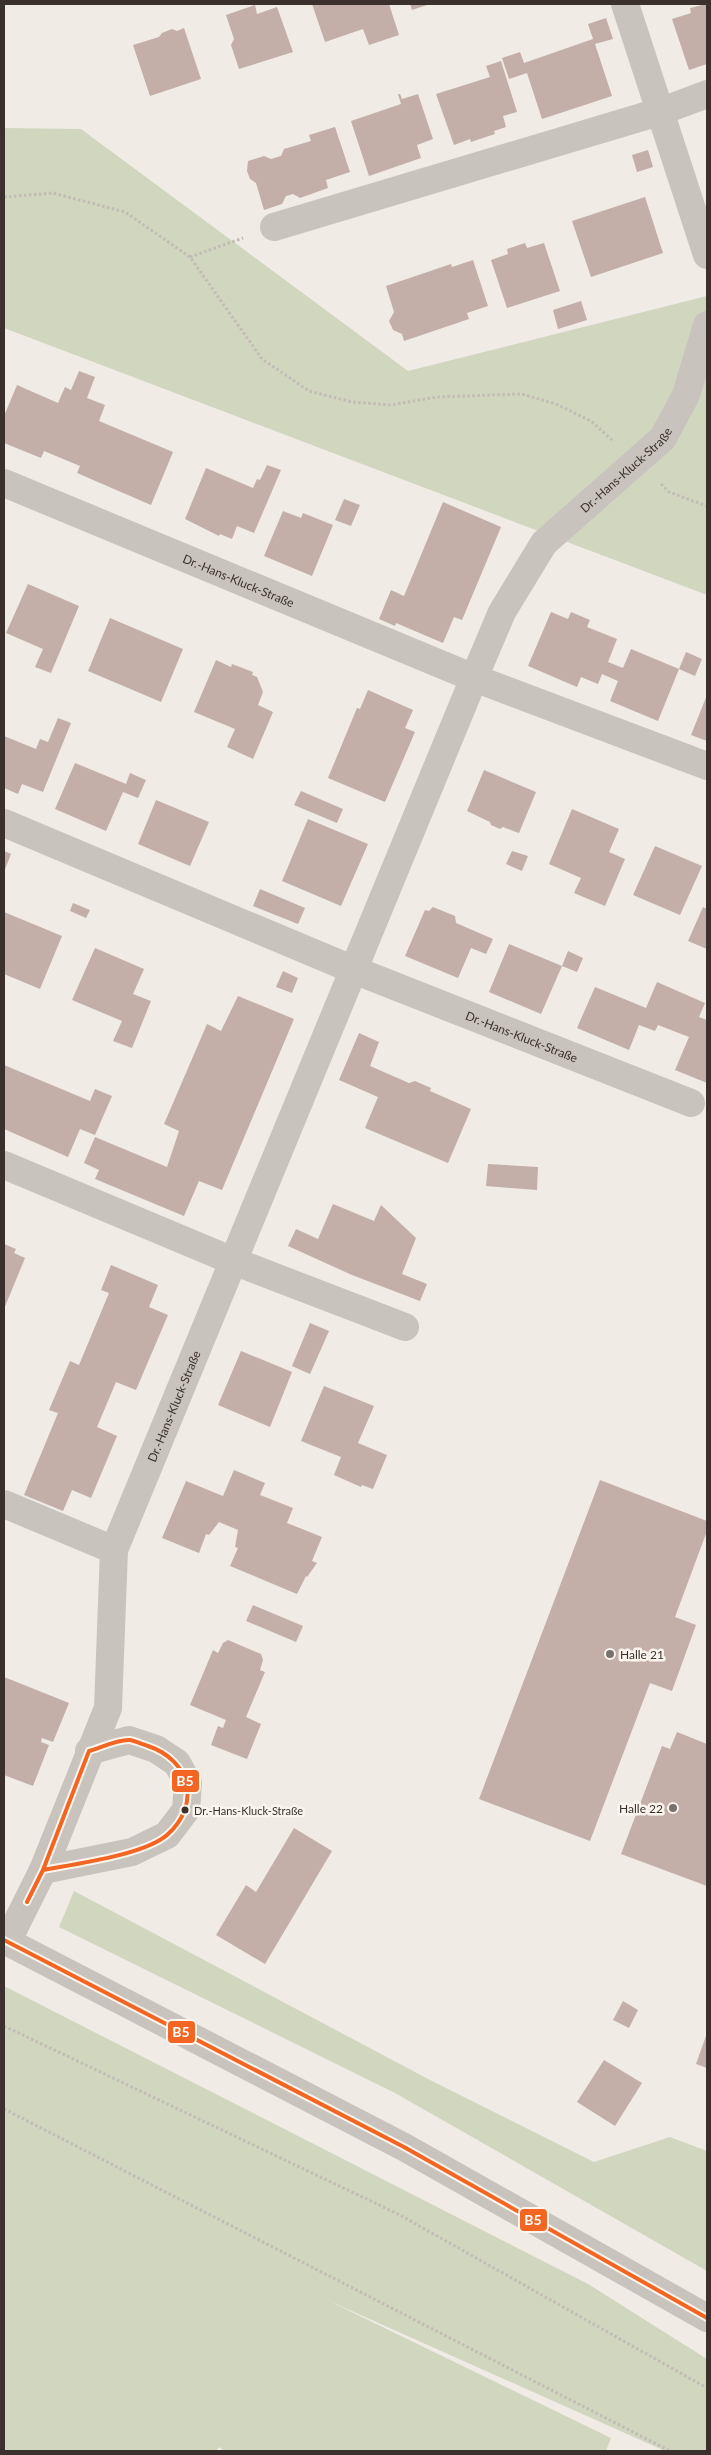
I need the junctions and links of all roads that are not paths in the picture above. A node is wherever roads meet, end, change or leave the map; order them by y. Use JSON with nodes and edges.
{"nodes":[{"id":1,"x":625,"y":4,"type":"edge"},
{"id":2,"x":707,"y":94,"type":"edge"},
{"id":3,"x":662,"y":111,"type":"junction"},
{"id":4,"x":274,"y":228,"type":"road end"},
{"id":5,"x":707,"y":255,"type":"edge"},
{"id":6,"x":707,"y":325,"type":"edge"},
{"id":7,"x":4,"y":483,"type":"edge"},
{"id":8,"x":474,"y":678,"type":"junction"},
{"id":9,"x":707,"y":766,"type":"edge"},
{"id":10,"x":4,"y":823,"type":"edge"},
{"id":11,"x":354,"y":970,"type":"junction"},
{"id":12,"x":691,"y":1103,"type":"dead end"},
{"id":13,"x":4,"y":1165,"type":"edge"},
{"id":14,"x":233,"y":1261,"type":"junction"},
{"id":15,"x":405,"y":1327,"type":"dead end"},
{"id":16,"x":4,"y":1504,"type":"edge"},
{"id":17,"x":114,"y":1550,"type":"junction"},
{"id":18,"x":89,"y":1751,"type":"junction"},
{"id":19,"x":43,"y":1870,"type":"junction"},
{"id":20,"x":6,"y":1941,"type":"edge"},
{"id":21,"x":707,"y":2318,"type":"edge"}],
"edges":[{"from":1,"to":3,"type":"street"},
{"from":2,"to":3,"type":"street"},
{"from":3,"to":4,"type":"street"},
{"from":3,"to":5,"type":"street"},
{"from":6,"to":8,"type":"street","name":"Dr.-Hans-Kluck-Straße"},
{"from":7,"to":8,"type":"street","name":"Dr.-Hans-Kluck-Straße"},
{"from":8,"to":9,"type":"street","name":"Dr.-Hans-Kluck-Straße"},
{"from":8,"to":11,"type":"street","name":"Dr.-Hans-Kluck-Straße"},
{"from":10,"to":11,"type":"street","name":"Dr.-Hans-Kluck-Straße"},
{"from":11,"to":12,"type":"street","name":"Dr.-Hans-Kluck-Straße"},
{"from":11,"to":14,"type":"street","name":"Dr.-Hans-Kluck-Straße"},
{"from":13,"to":14,"type":"street"},
{"from":14,"to":15,"type":"street"},
{"from":14,"to":17,"type":"street","name":"Dr.-Hans-Kluck-Straße"},
{"from":16,"to":17,"type":"street"},
{"from":17,"to":18,"type":"street","name":"Dr.-Hans-Kluck-Straße"},
{"from":18,"to":19,"type":"street","name":"Dr.-Hans-Kluck-Straße"},
{"from":18,"to":19,"type":"street"},
{"from":19,"to":20,"type":"street","name":"Dr.-Hans-Kluck-Straße"},
{"from":20,"to":21,"type":"street"}]}
